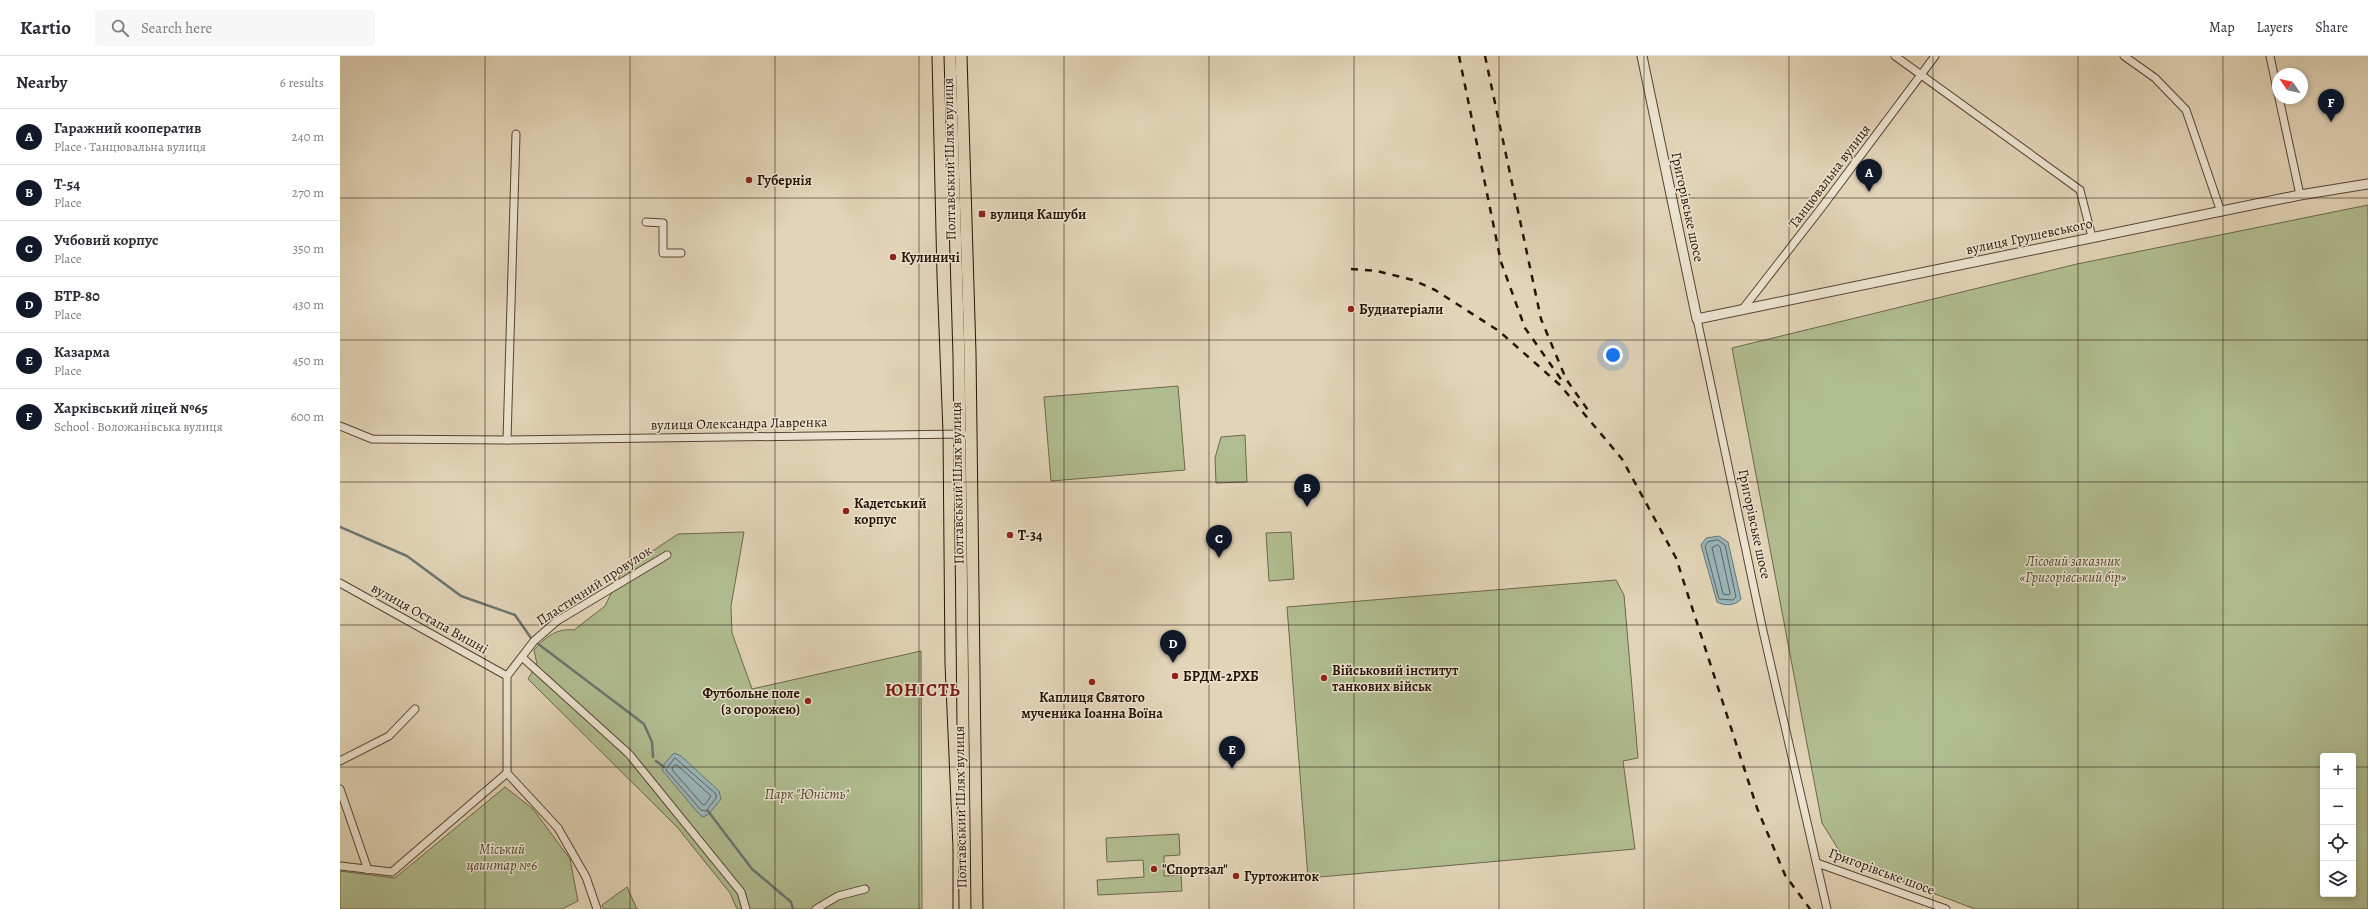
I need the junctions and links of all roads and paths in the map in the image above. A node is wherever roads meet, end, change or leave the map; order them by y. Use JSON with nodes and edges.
{"nodes":[{"id":1,"x":950,"y":56,"type":"edge"},
{"id":2,"x":961,"y":56,"type":"edge"},
{"id":3,"x":1642,"y":56,"type":"edge"},
{"id":4,"x":1895,"y":56,"type":"edge"},
{"id":5,"x":1935,"y":56,"type":"edge"},
{"id":6,"x":2124,"y":56,"type":"edge"},
{"id":7,"x":2270,"y":56,"type":"edge"},
{"id":8,"x":2273,"y":68,"type":"edge"},
{"id":9,"x":1921,"y":75,"type":"junction"},
{"id":10,"x":2280,"y":104,"type":"edge"},
{"id":11,"x":516,"y":134,"type":"dead end"},
{"id":12,"x":2368,"y":184,"type":"edge"},
{"id":13,"x":2300,"y":195,"type":"junction"},
{"id":14,"x":2221,"y":212,"type":"junction"},
{"id":15,"x":646,"y":222,"type":"dead end"},
{"id":16,"x":2092,"y":237,"type":"junction"},
{"id":17,"x":681,"y":253,"type":"dead end"},
{"id":18,"x":1742,"y":310,"type":"junction"},
{"id":19,"x":1697,"y":319,"type":"junction"},
{"id":20,"x":340,"y":426,"type":"edge"},
{"id":21,"x":959,"y":434,"type":"junction"},
{"id":22,"x":971,"y":434,"type":"junction"},
{"id":23,"x":507,"y":440,"type":"junction"},
{"id":24,"x":667,"y":554,"type":"dead end"},
{"id":25,"x":340,"y":583,"type":"edge"},
{"id":26,"x":523,"y":658,"type":"junction"},
{"id":27,"x":508,"y":676,"type":"junction"},
{"id":28,"x":414,"y":709,"type":"dead end"},
{"id":29,"x":340,"y":761,"type":"edge"},
{"id":30,"x":507,"y":773,"type":"junction"},
{"id":31,"x":340,"y":789,"type":"edge"},
{"id":32,"x":1817,"y":863,"type":"junction"},
{"id":33,"x":340,"y":866,"type":"edge"},
{"id":34,"x":368,"y":870,"type":"junction"},
{"id":35,"x":866,"y":889,"type":"dead end"},
{"id":36,"x":597,"y":909,"type":"edge"},
{"id":37,"x":746,"y":909,"type":"edge"},
{"id":38,"x":816,"y":909,"type":"edge"},
{"id":39,"x":965,"y":909,"type":"edge"},
{"id":40,"x":977,"y":909,"type":"edge"},
{"id":41,"x":1827,"y":909,"type":"edge"},
{"id":42,"x":1946,"y":909,"type":"edge"}],
"edges":[{"from":1,"to":21,"type":"main road","name":"Полтавський Шлях вулиця"},
{"from":2,"to":22,"type":"main road","name":"Полтавський Шлях вулиця"},
{"from":3,"to":19,"type":"street","name":"Григорівське шосе"},
{"from":4,"to":9,"type":"street"},
{"from":5,"to":9,"type":"street","name":"Танцювальна вулиця"},
{"from":6,"to":14,"type":"street"},
{"from":7,"to":8,"type":"street"},
{"from":9,"to":16,"type":"street"},
{"from":9,"to":18,"type":"street","name":"Танцювальна вулиця"},
{"from":10,"to":13,"type":"street"},
{"from":11,"to":23,"type":"street"},
{"from":12,"to":13,"type":"street","name":"вулиця Грушевського"},
{"from":13,"to":14,"type":"street","name":"вулиця Грушевського"},
{"from":14,"to":16,"type":"street","name":"вулиця Грушевського"},
{"from":15,"to":17,"type":"street"},
{"from":16,"to":18,"type":"street","name":"вулиця Грушевського"},
{"from":18,"to":19,"type":"street","name":"вулиця Грушевського"},
{"from":19,"to":32,"type":"street","name":"Григорівське шосе"},
{"from":20,"to":23,"type":"street","name":"вулиця Олександра Лавренка"},
{"from":21,"to":22,"type":"street","name":"вулиця Олександра Лавренка"},
{"from":21,"to":23,"type":"street","name":"вулиця Олександра Лавренка"},
{"from":21,"to":39,"type":"main road","name":"Полтавський Шлях вулиця"},
{"from":22,"to":40,"type":"main road","name":"Полтавський Шлях вулиця"},
{"from":24,"to":26,"type":"street","name":"Пластичний провулок"},
{"from":25,"to":27,"type":"street","name":"вулиця Остапа Вишні"},
{"from":26,"to":27,"type":"street","name":"Пластичний провулок"},
{"from":26,"to":37,"type":"street"},
{"from":27,"to":30,"type":"street"},
{"from":28,"to":29,"type":"street"},
{"from":30,"to":34,"type":"street"},
{"from":30,"to":36,"type":"street"},
{"from":31,"to":34,"type":"street"},
{"from":32,"to":41,"type":"street"},
{"from":32,"to":42,"type":"street","name":"Григорівське шосе"},
{"from":33,"to":34,"type":"street"},
{"from":35,"to":38,"type":"street"}]}
